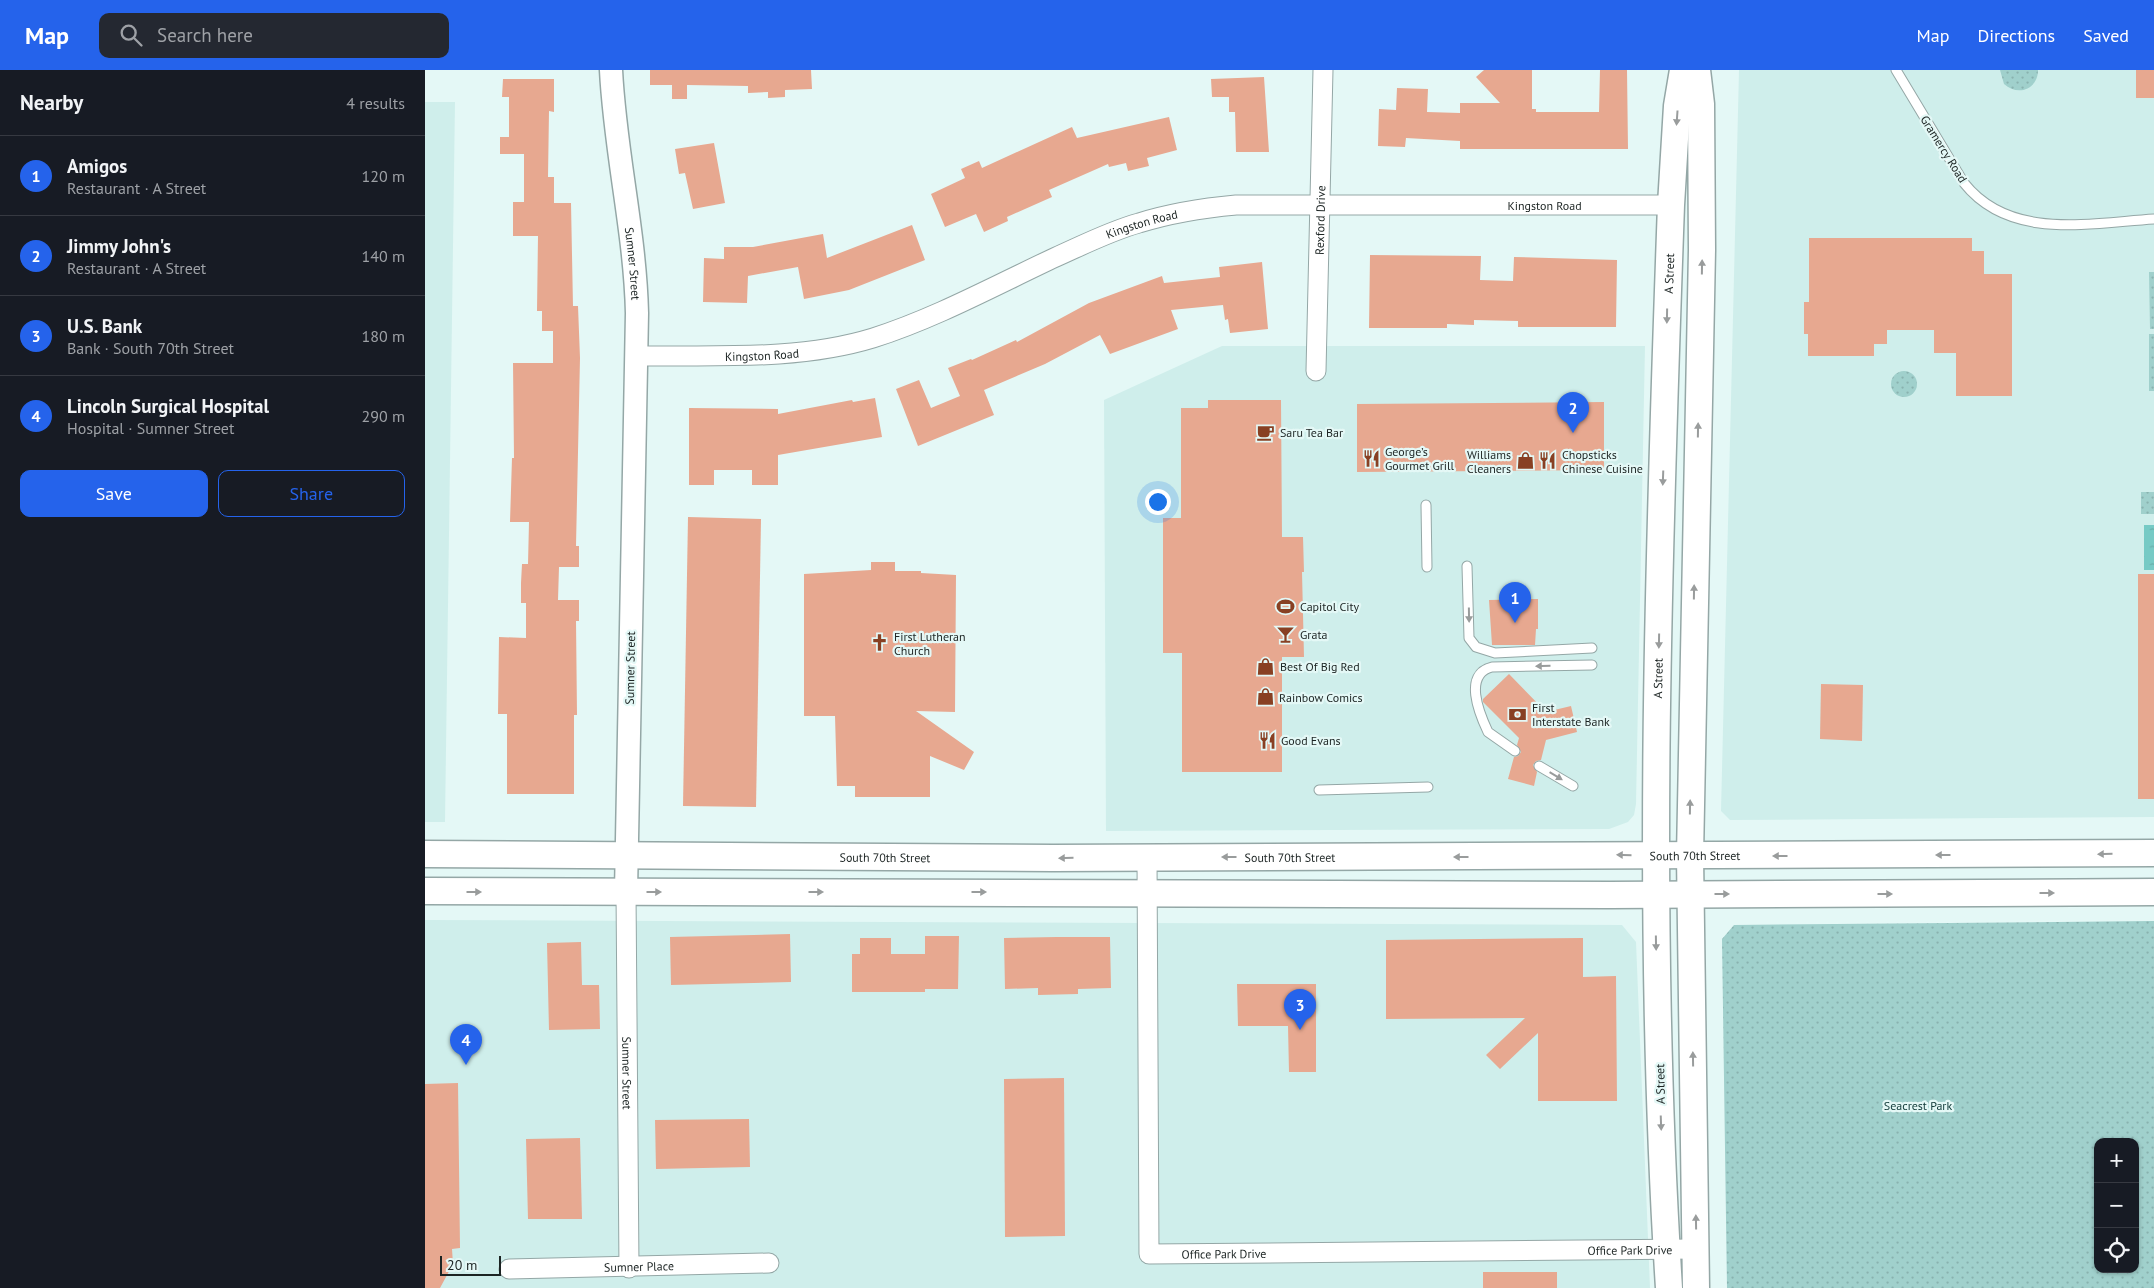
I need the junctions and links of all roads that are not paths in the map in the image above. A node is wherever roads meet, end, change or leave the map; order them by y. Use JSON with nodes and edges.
{"nodes":[{"id":1,"x":611,"y":70,"type":"edge"},
{"id":2,"x":1323,"y":70,"type":"edge"},
{"id":3,"x":1683,"y":70,"type":"edge"},
{"id":4,"x":1697,"y":70,"type":"edge"},
{"id":5,"x":1896,"y":70,"type":"edge"},
{"id":6,"x":1671,"y":205,"type":"junction"},
{"id":7,"x":1319,"y":206,"type":"junction"},
{"id":8,"x":2154,"y":219,"type":"edge"},
{"id":9,"x":636,"y":356,"type":"junction"},
{"id":10,"x":1316,"y":371,"type":"dead end"},
{"id":11,"x":1426,"y":505,"type":"dead end"},
{"id":12,"x":1467,"y":566,"type":"dead end"},
{"id":13,"x":1427,"y":567,"type":"dead end"},
{"id":14,"x":1592,"y":648,"type":"dead end"},
{"id":15,"x":1592,"y":665,"type":"dead end"},
{"id":16,"x":1515,"y":751,"type":"dead end"},
{"id":17,"x":1539,"y":766,"type":"dead end"},
{"id":18,"x":1573,"y":786,"type":"dead end"},
{"id":19,"x":1428,"y":787,"type":"dead end"},
{"id":20,"x":1319,"y":790,"type":"dead end"},
{"id":21,"x":2154,"y":853,"type":"edge"},
{"id":22,"x":425,"y":854,"type":"edge"},
{"id":23,"x":626,"y":856,"type":"junction"},
{"id":24,"x":1656,"y":856,"type":"junction"},
{"id":25,"x":1690,"y":856,"type":"junction"},
{"id":26,"x":1147,"y":857,"type":"junction"},
{"id":27,"x":425,"y":892,"type":"edge"},
{"id":28,"x":626,"y":892,"type":"junction"},
{"id":29,"x":2154,"y":892,"type":"edge"},
{"id":30,"x":1148,"y":893,"type":"junction"},
{"id":31,"x":1656,"y":894,"type":"junction"},
{"id":32,"x":1690,"y":894,"type":"junction"},
{"id":33,"x":1667,"y":1249,"type":"junction"},
{"id":34,"x":1696,"y":1249,"type":"junction"},
{"id":35,"x":769,"y":1263,"type":"dead end"},
{"id":36,"x":629,"y":1268,"type":"junction"},
{"id":37,"x":509,"y":1269,"type":"dead end"},
{"id":38,"x":1669,"y":1288,"type":"edge"},
{"id":39,"x":1696,"y":1288,"type":"edge"}],
"edges":[{"from":1,"to":9,"type":"street","name":"Sumner Street"},
{"from":2,"to":7,"type":"street","name":"Rexford Drive"},
{"from":3,"to":6,"type":"main road","name":"A Street","one_way":true},
{"from":25,"to":4,"type":"main road","one_way":true},
{"from":5,"to":8,"type":"lane","name":"Gramercy Road"},
{"from":6,"to":7,"type":"street","name":"Kingston Road"},
{"from":6,"to":24,"type":"main road","name":"A Street","one_way":true},
{"from":7,"to":9,"type":"street","name":"Kingston Road"},
{"from":7,"to":10,"type":"street","name":"Rexford Drive"},
{"from":9,"to":23,"type":"street","name":"Sumner Street"},
{"from":11,"to":13,"type":"lane"},
{"from":12,"to":14,"type":"lane","one_way":true},
{"from":15,"to":16,"type":"lane","one_way":true},
{"from":17,"to":18,"type":"lane","one_way":true},
{"from":19,"to":20,"type":"lane"},
{"from":21,"to":25,"type":"main road","name":"South 70th Street","one_way":true},
{"from":22,"to":23,"type":"main road","name":"South 70th Street"},
{"from":26,"to":23,"type":"main road","name":"South 70th Street","one_way":true},
{"from":23,"to":28,"type":"street","name":"Sumner Street"},
{"from":24,"to":25,"type":"main road","name":"South 70th Street"},
{"from":24,"to":26,"type":"main road","name":"South 70th Street","one_way":true},
{"from":24,"to":31,"type":"main road","name":"A Street"},
{"from":25,"to":32,"type":"main road"},
{"from":26,"to":30,"type":"street","name":"Office Park Drive"},
{"from":27,"to":28,"type":"main road","one_way":true},
{"from":28,"to":30,"type":"main road","one_way":true},
{"from":28,"to":36,"type":"street","name":"Sumner Street"},
{"from":32,"to":29,"type":"main road","one_way":true},
{"from":30,"to":31,"type":"main road"},
{"from":30,"to":33,"type":"street","name":"Office Park Drive"},
{"from":31,"to":32,"type":"main road"},
{"from":31,"to":33,"type":"main road","name":"A Street","one_way":true},
{"from":34,"to":32,"type":"main road","one_way":true},
{"from":33,"to":34,"type":"street","name":"Office Park Drive"},
{"from":33,"to":38,"type":"main road","name":"A Street"},
{"from":34,"to":39,"type":"main road"},
{"from":35,"to":36,"type":"street","name":"Sumner Place"},
{"from":36,"to":37,"type":"street","name":"Sumner Place"}]}
